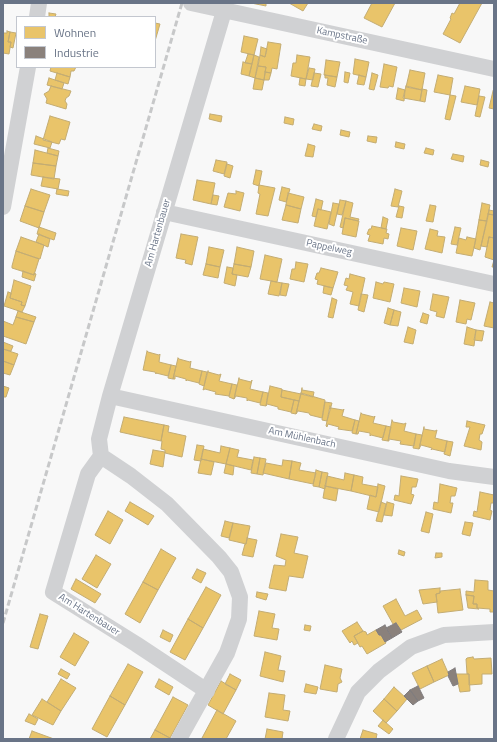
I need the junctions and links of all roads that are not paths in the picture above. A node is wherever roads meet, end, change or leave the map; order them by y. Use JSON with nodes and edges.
{"nodes":[{"id":1,"x":39,"y":3,"type":"edge"},
{"id":2,"x":191,"y":3,"type":"edge"},
{"id":3,"x":224,"y":11,"type":"junction"},
{"id":4,"x":36,"y":16,"type":"edge"},
{"id":5,"x":28,"y":68,"type":"edge"},
{"id":6,"x":494,"y":69,"type":"edge"},
{"id":7,"x":3,"y":207,"type":"edge"},
{"id":8,"x":164,"y":212,"type":"junction"},
{"id":9,"x":494,"y":284,"type":"edge"},
{"id":10,"x":110,"y":396,"type":"junction"},
{"id":11,"x":101,"y":456,"type":"junction"},
{"id":12,"x":494,"y":477,"type":"edge"},
{"id":13,"x":494,"y":632,"type":"edge"},
{"id":14,"x":207,"y":691,"type":"junction"},
{"id":15,"x":179,"y":739,"type":"edge"},
{"id":16,"x":336,"y":739,"type":"edge"}],
"edges":[{"from":1,"to":4,"type":"street"},
{"from":2,"to":3,"type":"street","name":"Kampstraße"},
{"from":3,"to":6,"type":"street","name":"Kampstraße"},
{"from":3,"to":8,"type":"street","name":"Am Hartenbauer"},
{"from":5,"to":7,"type":"street"},
{"from":8,"to":9,"type":"street","name":"Pappelweg"},
{"from":8,"to":10,"type":"street","name":"Am Hartenbauer"},
{"from":10,"to":11,"type":"street","name":"Am Hartenbauer"},
{"from":10,"to":12,"type":"street","name":"Am Mühlenbach"},
{"from":11,"to":14,"type":"street"},
{"from":11,"to":14,"type":"street","name":"Am Hartenbauer"},
{"from":13,"to":16,"type":"street"},
{"from":14,"to":15,"type":"street"}]}
